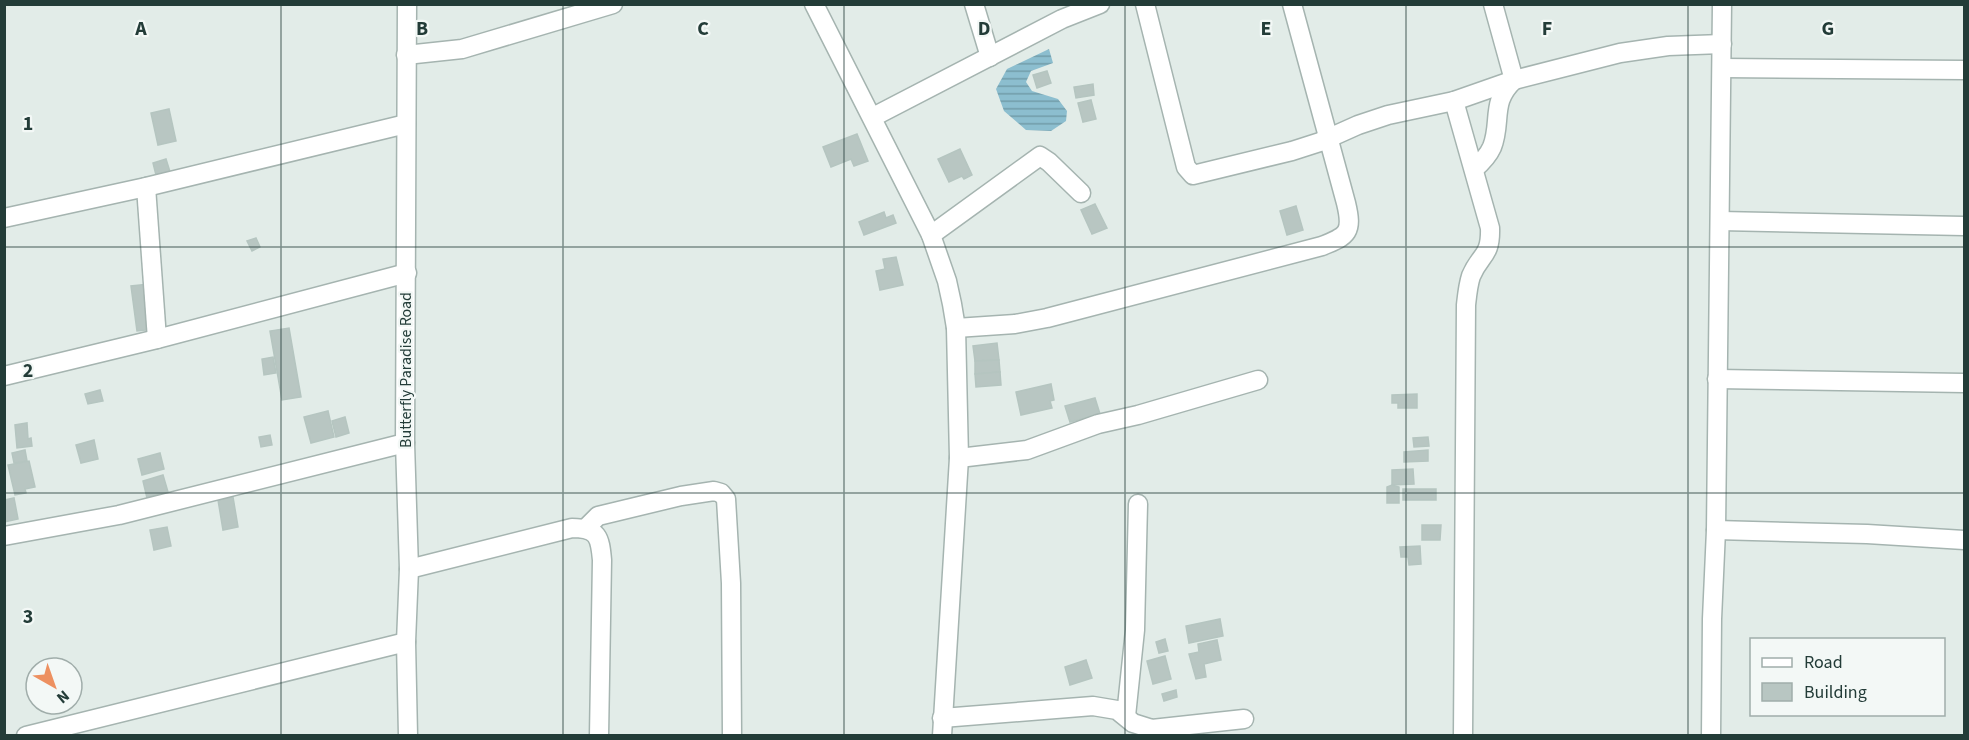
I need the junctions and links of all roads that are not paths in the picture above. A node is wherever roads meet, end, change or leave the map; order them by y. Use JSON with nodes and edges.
{"nodes":[{"id":1,"x":407,"y":4,"type":"edge"},
{"id":2,"x":613,"y":4,"type":"edge"},
{"id":3,"x":814,"y":4,"type":"edge"},
{"id":4,"x":974,"y":4,"type":"edge"},
{"id":5,"x":1100,"y":4,"type":"edge"},
{"id":6,"x":1144,"y":4,"type":"edge"},
{"id":7,"x":1292,"y":4,"type":"edge"},
{"id":8,"x":1493,"y":4,"type":"edge"},
{"id":9,"x":1722,"y":4,"type":"edge"},
{"id":10,"x":1722,"y":44,"type":"junction"},
{"id":11,"x":406,"y":55,"type":"junction"},
{"id":12,"x":990,"y":57,"type":"junction"},
{"id":13,"x":1722,"y":68,"type":"junction"},
{"id":14,"x":1965,"y":70,"type":"edge"},
{"id":15,"x":1514,"y":80,"type":"junction"},
{"id":16,"x":1455,"y":101,"type":"junction"},
{"id":17,"x":873,"y":117,"type":"junction"},
{"id":18,"x":406,"y":124,"type":"junction"},
{"id":19,"x":1327,"y":137,"type":"junction"},
{"id":20,"x":1474,"y":169,"type":"junction"},
{"id":21,"x":146,"y":187,"type":"junction"},
{"id":22,"x":1081,"y":193,"type":"dead end"},
{"id":23,"x":4,"y":218,"type":"edge"},
{"id":24,"x":1720,"y":220,"type":"junction"},
{"id":25,"x":1965,"y":226,"type":"edge"},
{"id":26,"x":931,"y":235,"type":"junction"},
{"id":27,"x":406,"y":273,"type":"junction"},
{"id":28,"x":956,"y":328,"type":"junction"},
{"id":29,"x":157,"y":339,"type":"junction"},
{"id":30,"x":4,"y":376,"type":"edge"},
{"id":31,"x":1717,"y":379,"type":"junction"},
{"id":32,"x":1258,"y":380,"type":"dead end"},
{"id":33,"x":1965,"y":383,"type":"edge"},
{"id":34,"x":405,"y":443,"type":"junction"},
{"id":35,"x":959,"y":458,"type":"junction"},
{"id":36,"x":1138,"y":504,"type":"dead end"},
{"id":37,"x":586,"y":528,"type":"junction"},
{"id":38,"x":1716,"y":530,"type":"junction"},
{"id":39,"x":4,"y":536,"type":"edge"},
{"id":40,"x":1965,"y":540,"type":"edge"},
{"id":41,"x":409,"y":569,"type":"junction"},
{"id":42,"x":406,"y":642,"type":"junction"},
{"id":43,"x":1126,"y":716,"type":"junction"},
{"id":44,"x":1244,"y":719,"type":"dead end"},
{"id":45,"x":942,"y":727,"type":"edge"},
{"id":46,"x":1187,"y":731,"type":"edge"},
{"id":47,"x":26,"y":735,"type":"edge"},
{"id":48,"x":408,"y":735,"type":"edge"},
{"id":49,"x":599,"y":735,"type":"edge"},
{"id":50,"x":732,"y":735,"type":"edge"},
{"id":51,"x":1463,"y":735,"type":"edge"},
{"id":52,"x":1711,"y":735,"type":"edge"}],
"edges":[{"from":1,"to":11,"type":"street","name":"Butterfly Paradise Road"},
{"from":2,"to":11,"type":"street"},
{"from":3,"to":17,"type":"street"},
{"from":4,"to":12,"type":"street"},
{"from":5,"to":12,"type":"street"},
{"from":6,"to":19,"type":"street"},
{"from":7,"to":19,"type":"street"},
{"from":8,"to":15,"type":"street"},
{"from":9,"to":10,"type":"street"},
{"from":10,"to":13,"type":"street"},
{"from":10,"to":15,"type":"street"},
{"from":11,"to":18,"type":"street","name":"Butterfly Paradise Road"},
{"from":12,"to":17,"type":"street"},
{"from":13,"to":14,"type":"street"},
{"from":13,"to":24,"type":"street"},
{"from":15,"to":16,"type":"street"},
{"from":15,"to":20,"type":"street"},
{"from":16,"to":19,"type":"street"},
{"from":16,"to":20,"type":"street"},
{"from":17,"to":26,"type":"street"},
{"from":18,"to":21,"type":"street"},
{"from":18,"to":27,"type":"street","name":"Butterfly Paradise Road"},
{"from":19,"to":28,"type":"street"},
{"from":20,"to":51,"type":"street"},
{"from":21,"to":23,"type":"street"},
{"from":21,"to":29,"type":"street"},
{"from":22,"to":26,"type":"street"},
{"from":24,"to":25,"type":"street"},
{"from":24,"to":31,"type":"street"},
{"from":26,"to":28,"type":"street"},
{"from":27,"to":29,"type":"street"},
{"from":27,"to":34,"type":"street","name":"Butterfly Paradise Road"},
{"from":28,"to":35,"type":"street"},
{"from":29,"to":30,"type":"street"},
{"from":31,"to":33,"type":"street"},
{"from":31,"to":38,"type":"street"},
{"from":32,"to":35,"type":"street"},
{"from":34,"to":39,"type":"street"},
{"from":34,"to":41,"type":"street","name":"Butterfly Paradise Road"},
{"from":35,"to":45,"type":"street"},
{"from":36,"to":43,"type":"street"},
{"from":37,"to":41,"type":"street"},
{"from":37,"to":49,"type":"street"},
{"from":37,"to":50,"type":"street"},
{"from":38,"to":40,"type":"street"},
{"from":38,"to":52,"type":"street"},
{"from":41,"to":42,"type":"street","name":"Butterfly Paradise Road"},
{"from":42,"to":47,"type":"street"},
{"from":42,"to":48,"type":"street","name":"Butterfly Paradise Road"},
{"from":43,"to":45,"type":"street"},
{"from":43,"to":46,"type":"street"},
{"from":44,"to":46,"type":"street"}]}
